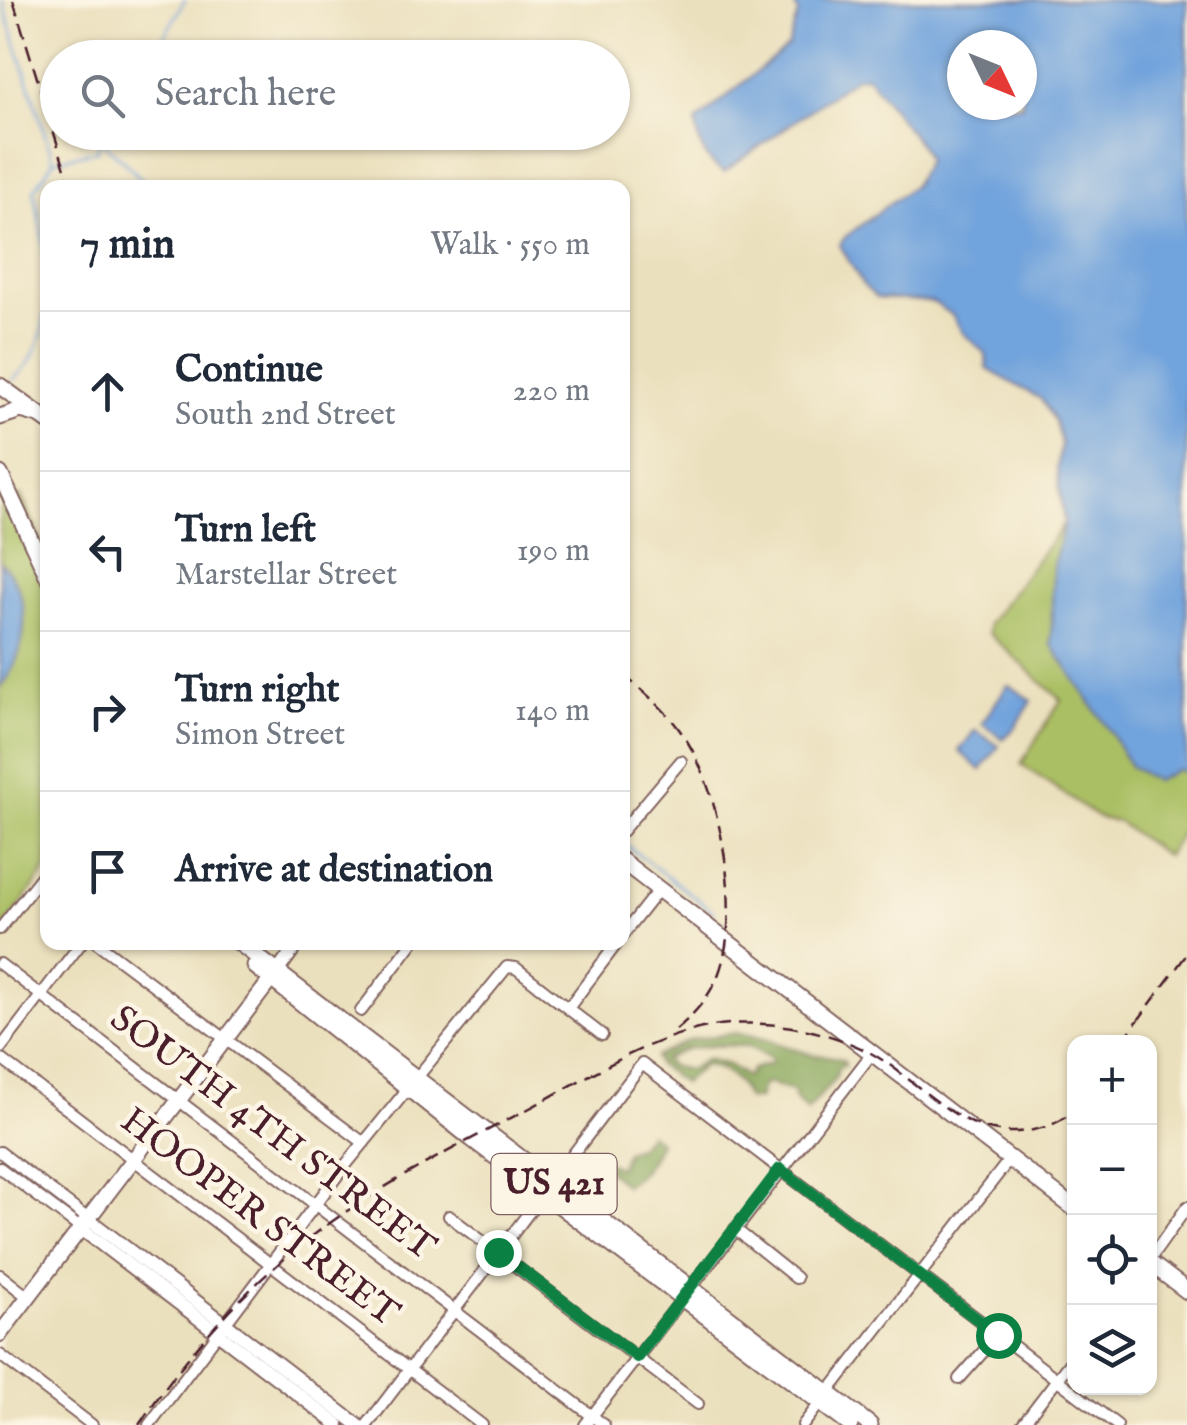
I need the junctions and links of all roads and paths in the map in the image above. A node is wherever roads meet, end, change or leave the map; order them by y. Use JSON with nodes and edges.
{"nodes":[{"id":1,"x":0,"y":386,"type":"edge"},
{"id":2,"x":40,"y":416,"type":"edge"},
{"id":3,"x":0,"y":417,"type":"edge"},
{"id":4,"x":40,"y":417,"type":"edge"},
{"id":5,"x":0,"y":474,"type":"edge"},
{"id":6,"x":40,"y":560,"type":"edge"},
{"id":7,"x":681,"y":761,"type":"dead end"},
{"id":8,"x":630,"y":822,"type":"edge"},
{"id":9,"x":630,"y":867,"type":"edge"},
{"id":10,"x":40,"y":878,"type":"edge"},
{"id":11,"x":658,"y":889,"type":"junction"},
{"id":12,"x":630,"y":926,"type":"edge"},
{"id":13,"x":0,"y":928,"type":"edge"},
{"id":14,"x":76,"y":950,"type":"edge"},
{"id":15,"x":106,"y":950,"type":"edge"},
{"id":16,"x":243,"y":950,"type":"edge"},
{"id":17,"x":293,"y":950,"type":"edge"},
{"id":18,"x":407,"y":950,"type":"edge"},
{"id":19,"x":612,"y":950,"type":"edge"},
{"id":20,"x":0,"y":964,"type":"edge"},
{"id":21,"x":274,"y":976,"type":"junction"},
{"id":22,"x":42,"y":998,"type":"junction"},
{"id":23,"x":568,"y":1007,"type":"junction"},
{"id":24,"x":362,"y":1011,"type":"dead end"},
{"id":25,"x":602,"y":1035,"type":"dead end"},
{"id":26,"x":224,"y":1041,"type":"junction"},
{"id":27,"x":0,"y":1050,"type":"edge"},
{"id":28,"x":873,"y":1052,"type":"junction"},
{"id":29,"x":0,"y":1058,"type":"edge"},
{"id":30,"x":413,"y":1083,"type":"junction"},
{"id":31,"x":178,"y":1101,"type":"junction"},
{"id":32,"x":364,"y":1143,"type":"junction"},
{"id":33,"x":0,"y":1152,"type":"edge"},
{"id":34,"x":132,"y":1160,"type":"junction"},
{"id":35,"x":1009,"y":1160,"type":"junction"},
{"id":36,"x":0,"y":1168,"type":"edge"},
{"id":37,"x":780,"y":1169,"type":"junction"},
{"id":38,"x":548,"y":1187,"type":"junction"},
{"id":39,"x":1067,"y":1203,"type":"edge"},
{"id":40,"x":316,"y":1204,"type":"junction"},
{"id":41,"x":1187,"y":1207,"type":"edge"},
{"id":42,"x":450,"y":1216,"type":"dead end"},
{"id":43,"x":84,"y":1223,"type":"junction"},
{"id":44,"x":735,"y":1229,"type":"junction"},
{"id":45,"x":1157,"y":1251,"type":"edge"},
{"id":46,"x":498,"y":1252,"type":"junction"},
{"id":47,"x":272,"y":1264,"type":"junction"},
{"id":48,"x":1157,"y":1267,"type":"edge"},
{"id":49,"x":0,"y":1275,"type":"edge"},
{"id":50,"x":918,"y":1275,"type":"junction"},
{"id":51,"x":796,"y":1278,"type":"dead end"},
{"id":52,"x":686,"y":1292,"type":"junction"},
{"id":53,"x":1187,"y":1292,"type":"edge"},
{"id":54,"x":28,"y":1298,"type":"junction"},
{"id":55,"x":454,"y":1310,"type":"junction"},
{"id":56,"x":222,"y":1329,"type":"junction"},
{"id":57,"x":0,"y":1334,"type":"edge"},
{"id":58,"x":998,"y":1335,"type":"junction"},
{"id":59,"x":0,"y":1355,"type":"edge"},
{"id":60,"x":637,"y":1357,"type":"junction"},
{"id":61,"x":1067,"y":1366,"type":"edge"},
{"id":62,"x":409,"y":1369,"type":"junction"},
{"id":63,"x":959,"y":1379,"type":"dead end"},
{"id":64,"x":1057,"y":1380,"type":"junction"},
{"id":65,"x":824,"y":1397,"type":"junction"},
{"id":66,"x":698,"y":1404,"type":"dead end"},
{"id":67,"x":588,"y":1420,"type":"edge"},
{"id":68,"x":92,"y":1425,"type":"edge"},
{"id":69,"x":149,"y":1425,"type":"edge"},
{"id":70,"x":338,"y":1425,"type":"edge"},
{"id":71,"x":358,"y":1425,"type":"edge"},
{"id":72,"x":366,"y":1425,"type":"edge"},
{"id":73,"x":482,"y":1425,"type":"edge"},
{"id":74,"x":604,"y":1425,"type":"edge"},
{"id":75,"x":804,"y":1425,"type":"edge"},
{"id":76,"x":850,"y":1425,"type":"edge"},
{"id":77,"x":870,"y":1425,"type":"edge"},
{"id":78,"x":1022,"y":1425,"type":"edge"},
{"id":79,"x":1117,"y":1425,"type":"edge"}],
"edges":[{"from":1,"to":2,"type":"main road"},
{"from":3,"to":4,"type":"main road"},
{"from":5,"to":6,"type":"main road"},
{"from":7,"to":8,"type":"street"},
{"from":9,"to":11,"type":"main road"},
{"from":10,"to":13,"type":"street"},
{"from":11,"to":12,"type":"street"},
{"from":11,"to":28,"type":"main road"},
{"from":14,"to":22,"type":"street"},
{"from":15,"to":26,"type":"street"},
{"from":16,"to":21,"type":"main road","number":"US 421"},
{"from":17,"to":21,"type":"street"},
{"from":18,"to":24,"type":"street"},
{"from":19,"to":23,"type":"street"},
{"from":20,"to":22,"type":"street","name":"SOUTH 4TH STREET"},
{"from":21,"to":26,"type":"main road"},
{"from":21,"to":30,"type":"main road","number":"US 421"},
{"from":22,"to":27,"type":"street"},
{"from":22,"to":31,"type":"street","name":"SOUTH 4TH STREET"},
{"from":23,"to":25,"type":"street"},
{"from":23,"to":30,"type":"street"},
{"from":26,"to":31,"type":"main road"},
{"from":26,"to":32,"type":"street"},
{"from":28,"to":35,"type":"main road"},
{"from":28,"to":37,"type":"street"},
{"from":29,"to":34,"type":"street","name":"HOOPER STREET"},
{"from":30,"to":32,"type":"street"},
{"from":30,"to":38,"type":"main road","number":"US 421"},
{"from":31,"to":34,"type":"main road"},
{"from":31,"to":40,"type":"street","name":"SOUTH 4TH STREET"},
{"from":32,"to":40,"type":"street"},
{"from":33,"to":43,"type":"street"},
{"from":34,"to":43,"type":"main road"},
{"from":34,"to":47,"type":"street","name":"HOOPER STREET"},
{"from":35,"to":39,"type":"main road"},
{"from":35,"to":50,"type":"street"},
{"from":36,"to":43,"type":"street"},
{"from":37,"to":38,"type":"street"},
{"from":37,"to":44,"type":"street"},
{"from":37,"to":50,"type":"street"},
{"from":38,"to":46,"type":"street"},
{"from":38,"to":52,"type":"main road","number":"US 421"},
{"from":40,"to":47,"type":"street"},
{"from":40,"to":55,"type":"street","name":"SOUTH 4TH STREET"},
{"from":41,"to":45,"type":"street"},
{"from":42,"to":46,"type":"street"},
{"from":43,"to":54,"type":"main road"},
{"from":43,"to":56,"type":"street"},
{"from":44,"to":51,"type":"street"},
{"from":44,"to":52,"type":"street"},
{"from":46,"to":55,"type":"street"},
{"from":46,"to":60,"type":"street"},
{"from":47,"to":56,"type":"street"},
{"from":47,"to":62,"type":"street","name":"HOOPER STREET"},
{"from":48,"to":53,"type":"main road"},
{"from":49,"to":54,"type":"street"},
{"from":50,"to":58,"type":"street"},
{"from":50,"to":65,"type":"street"},
{"from":52,"to":60,"type":"street"},
{"from":52,"to":65,"type":"main road","number":"US 421"},
{"from":54,"to":57,"type":"main road"},
{"from":55,"to":62,"type":"street"},
{"from":55,"to":67,"type":"street","name":"SOUTH 4TH STREET"},
{"from":56,"to":69,"type":"street"},
{"from":56,"to":70,"type":"street"},
{"from":56,"to":71,"type":"street"},
{"from":58,"to":63,"type":"street"},
{"from":58,"to":64,"type":"street"},
{"from":59,"to":68,"type":"street"},
{"from":60,"to":66,"type":"street"},
{"from":60,"to":67,"type":"street"},
{"from":61,"to":64,"type":"street"},
{"from":62,"to":72,"type":"street"},
{"from":62,"to":73,"type":"street","name":"HOOPER STREET"},
{"from":64,"to":78,"type":"street"},
{"from":64,"to":79,"type":"street"},
{"from":65,"to":75,"type":"street"},
{"from":65,"to":76,"type":"main road","number":"US 421"},
{"from":65,"to":77,"type":"main road","number":"US 421"},
{"from":67,"to":74,"type":"street","name":"SOUTH 4TH STREET"}]}
